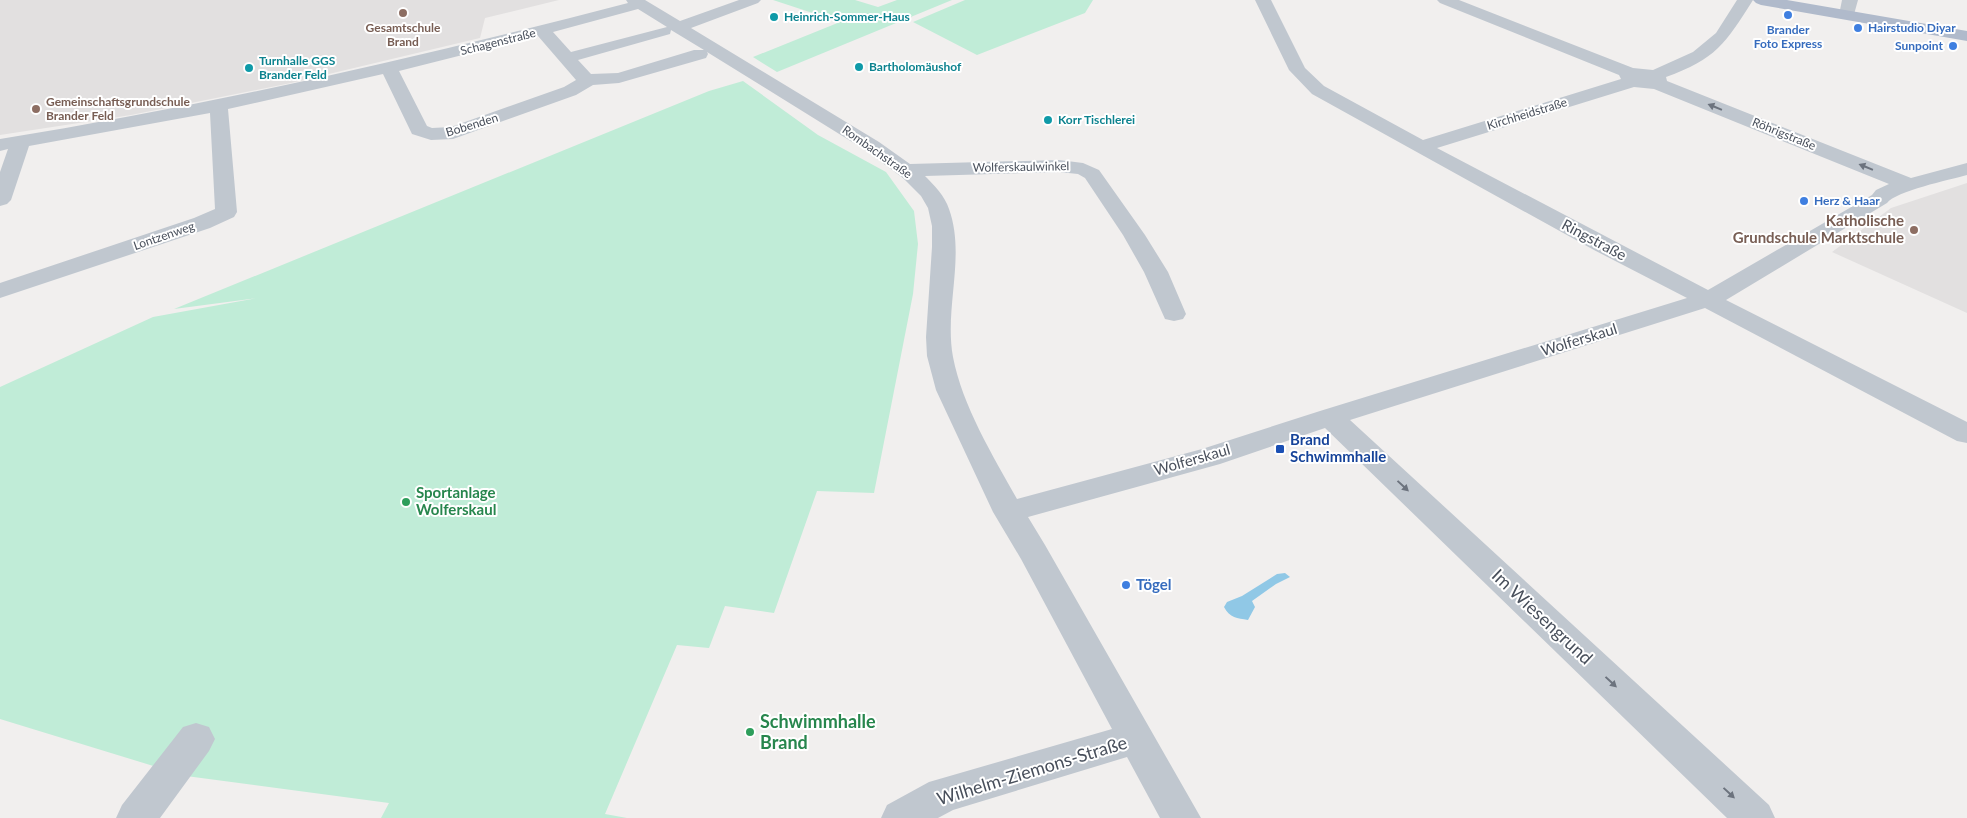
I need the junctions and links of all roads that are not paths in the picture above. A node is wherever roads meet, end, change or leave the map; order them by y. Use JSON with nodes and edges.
{"nodes":[{"id":1,"x":753,"y":0,"type":"edge"},
{"id":2,"x":1263,"y":0,"type":"edge"},
{"id":3,"x":1446,"y":0,"type":"edge"},
{"id":4,"x":1744,"y":0,"type":"edge"},
{"id":5,"x":1761,"y":0,"type":"edge"},
{"id":6,"x":638,"y":2,"type":"edge"},
{"id":7,"x":1848,"y":8,"type":"edge"},
{"id":8,"x":671,"y":29,"type":"junction"},
{"id":9,"x":542,"y":30,"type":"junction"},
{"id":10,"x":1967,"y":36,"type":"edge"},
{"id":11,"x":700,"y":54,"type":"dead end"},
{"id":12,"x":568,"y":58,"type":"junction"},
{"id":13,"x":389,"y":68,"type":"junction"},
{"id":14,"x":1632,"y":77,"type":"junction"},
{"id":15,"x":1654,"y":79,"type":"junction"},
{"id":16,"x":586,"y":80,"type":"junction"},
{"id":17,"x":219,"y":106,"type":"junction"},
{"id":18,"x":21,"y":142,"type":"junction"},
{"id":19,"x":0,"y":145,"type":"edge"},
{"id":20,"x":1421,"y":147,"type":"junction"},
{"id":21,"x":1967,"y":169,"type":"edge"},
{"id":22,"x":906,"y":170,"type":"junction"},
{"id":23,"x":1911,"y":185,"type":"junction"},
{"id":24,"x":0,"y":200,"type":"edge"},
{"id":25,"x":0,"y":291,"type":"edge"},
{"id":26,"x":1710,"y":300,"type":"junction"},
{"id":27,"x":1174,"y":314,"type":"dead end"},
{"id":28,"x":1330,"y":416,"type":"junction"},
{"id":29,"x":1967,"y":434,"type":"edge"},
{"id":30,"x":1008,"y":512,"type":"junction"},
{"id":31,"x":1136,"y":738,"type":"junction"},
{"id":32,"x":196,"y":739,"type":"dead end"},
{"id":33,"x":136,"y":818,"type":"edge"},
{"id":34,"x":901,"y":818,"type":"edge"},
{"id":35,"x":1181,"y":818,"type":"edge"},
{"id":36,"x":1755,"y":818,"type":"edge"}],
"edges":[{"from":1,"to":8,"type":"street"},
{"from":2,"to":20,"type":"street","name":"Ringstraße"},
{"from":3,"to":14,"type":"street"},
{"from":4,"to":15,"type":"street","name":"Kirchheidstraße"},
{"from":5,"to":7,"type":"main road"},
{"from":6,"to":8,"type":"street","name":"Rombachstraße"},
{"from":6,"to":9,"type":"street","name":"Schagenstraße"},
{"from":7,"to":10,"type":"main road"},
{"from":8,"to":12,"type":"street"},
{"from":8,"to":22,"type":"street","name":"Rombachstraße"},
{"from":9,"to":12,"type":"street"},
{"from":9,"to":13,"type":"street","name":"Schagenstraße"},
{"from":11,"to":16,"type":"street","name":"Bobenden"},
{"from":12,"to":16,"type":"street"},
{"from":13,"to":16,"type":"street","name":"Bobenden"},
{"from":13,"to":17,"type":"street","name":"Schagenstraße"},
{"from":14,"to":15,"type":"street","name":"Kirchheidstraße"},
{"from":14,"to":20,"type":"street","name":"Kirchheidstraße"},
{"from":23,"to":15,"type":"street","name":"Röhrigstraße","one_way":true},
{"from":17,"to":18,"type":"street","name":"Schagenstraße"},
{"from":17,"to":25,"type":"street","name":"Lontzenweg"},
{"from":18,"to":19,"type":"street","name":"Schagenstraße"},
{"from":18,"to":24,"type":"street"},
{"from":20,"to":26,"type":"street","name":"Ringstraße"},
{"from":21,"to":23,"type":"street","name":"Wolferskaul"},
{"from":22,"to":27,"type":"street","name":"Wolferskaulwinkel"},
{"from":22,"to":30,"type":"street","name":"Rombachstraße"},
{"from":23,"to":26,"type":"street","name":"Wolferskaul"},
{"from":26,"to":28,"type":"street","name":"Wolferskaul"},
{"from":26,"to":29,"type":"street","name":"Ringstraße"},
{"from":28,"to":30,"type":"street","name":"Wolferskaul"},
{"from":28,"to":36,"type":"street","name":"Im Wiesengrund","one_way":true},
{"from":30,"to":31,"type":"street"},
{"from":31,"to":34,"type":"street","name":"Wilhelm-Ziemons-Straße"},
{"from":31,"to":35,"type":"street"},
{"from":32,"to":33,"type":"street"}]}
